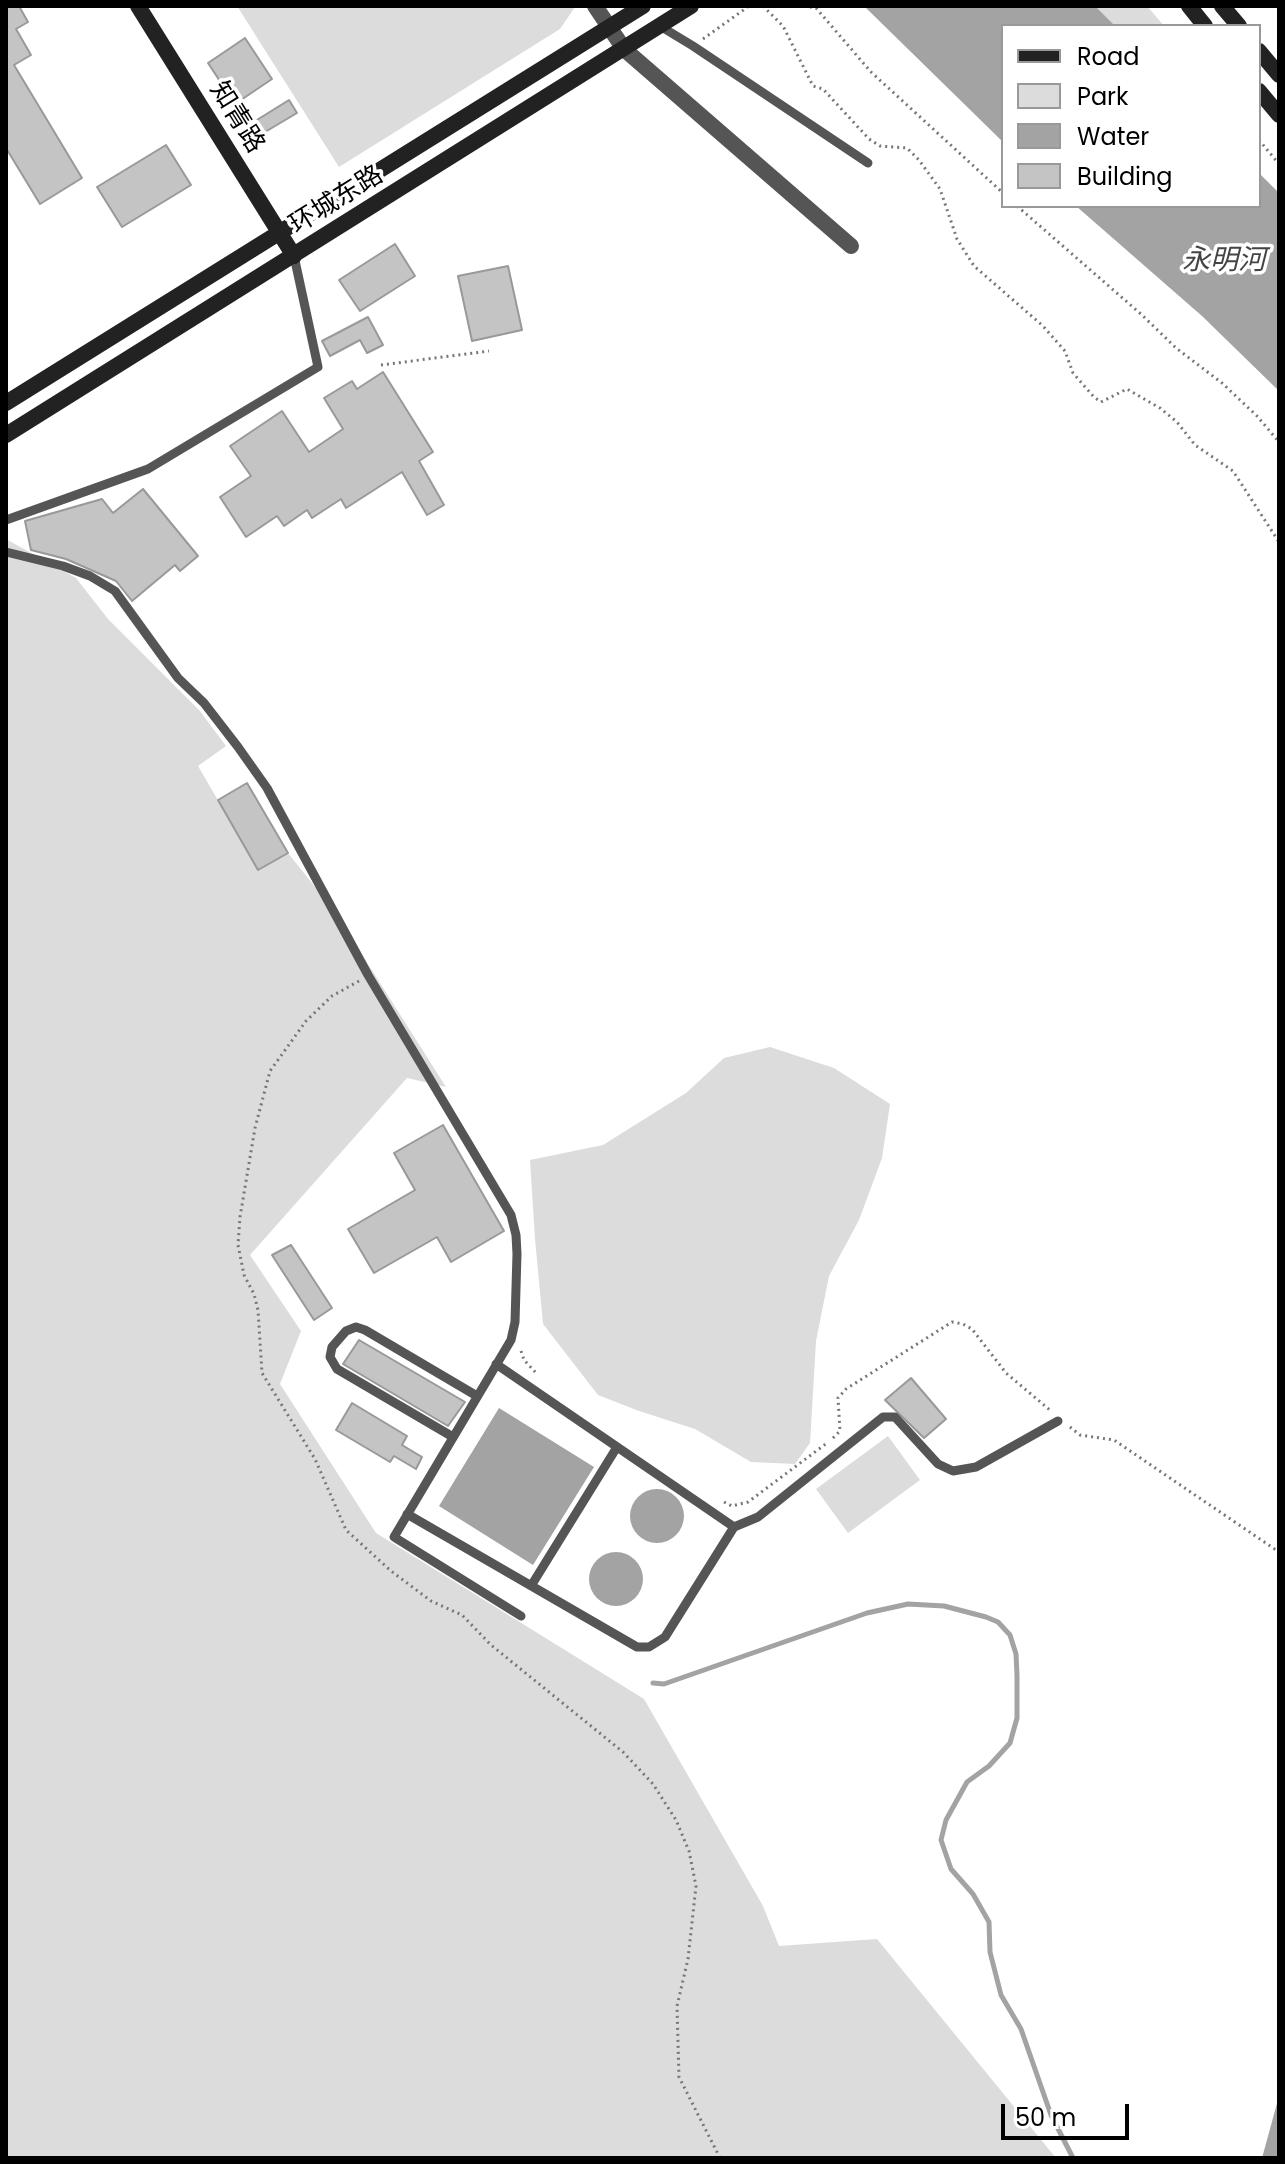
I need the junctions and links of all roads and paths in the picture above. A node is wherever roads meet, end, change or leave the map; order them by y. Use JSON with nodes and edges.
{"nodes":[{"id":1,"x":138,"y":6,"type":"edge"},
{"id":2,"x":595,"y":6,"type":"edge"},
{"id":3,"x":643,"y":6,"type":"edge"},
{"id":4,"x":691,"y":6,"type":"edge"},
{"id":5,"x":749,"y":6,"type":"edge"},
{"id":6,"x":763,"y":6,"type":"edge"},
{"id":7,"x":804,"y":6,"type":"edge"},
{"id":8,"x":1189,"y":6,"type":"edge"},
{"id":9,"x":1222,"y":6,"type":"edge"},
{"id":10,"x":1203,"y":24,"type":"edge"},
{"id":11,"x":1237,"y":24,"type":"edge"},
{"id":12,"x":660,"y":26,"type":"junction"},
{"id":13,"x":610,"y":27,"type":"junction"},
{"id":14,"x":693,"y":46,"type":"junction"},
{"id":15,"x":624,"y":49,"type":"junction"},
{"id":16,"x":1261,"y":53,"type":"edge"},
{"id":17,"x":1279,"y":75,"type":"edge"},
{"id":18,"x":1261,"y":93,"type":"edge"},
{"id":19,"x":1279,"y":115,"type":"edge"},
{"id":20,"x":1261,"y":142,"type":"edge"},
{"id":21,"x":868,"y":163,"type":"dead end"},
{"id":22,"x":1279,"y":164,"type":"edge"},
{"id":23,"x":1001,"y":191,"type":"edge"},
{"id":24,"x":1019,"y":208,"type":"edge"},
{"id":25,"x":280,"y":234,"type":"junction"},
{"id":26,"x":851,"y":246,"type":"dead end"},
{"id":27,"x":294,"y":256,"type":"junction"},
{"id":28,"x":489,"y":351,"type":"dead end"},
{"id":29,"x":381,"y":365,"type":"dead end"},
{"id":30,"x":6,"y":403,"type":"edge"},
{"id":31,"x":6,"y":435,"type":"edge"},
{"id":32,"x":1279,"y":442,"type":"edge"},
{"id":33,"x":6,"y":520,"type":"edge"},
{"id":34,"x":1279,"y":542,"type":"edge"},
{"id":35,"x":6,"y":552,"type":"edge"},
{"id":36,"x":513,"y":1328,"type":"junction"},
{"id":37,"x":496,"y":1364,"type":"junction"},
{"id":38,"x":540,"y":1378,"type":"dead end"},
{"id":39,"x":477,"y":1396,"type":"junction"},
{"id":40,"x":1060,"y":1420,"type":"junction"},
{"id":41,"x":453,"y":1437,"type":"junction"},
{"id":42,"x":617,"y":1447,"type":"junction"},
{"id":43,"x":722,"y":1501,"type":"dead end"},
{"id":44,"x":407,"y":1514,"type":"junction"},
{"id":45,"x":734,"y":1527,"type":"junction"},
{"id":46,"x":1279,"y":1552,"type":"edge"},
{"id":47,"x":531,"y":1586,"type":"junction"},
{"id":48,"x":521,"y":1616,"type":"dead end"}],
"edges":[{"from":1,"to":25,"type":"main road","name":"知青路"},
{"from":2,"to":13,"type":"street"},
{"from":3,"to":13,"type":"main road","name":"环城东路"},
{"from":4,"to":12,"type":"main road","name":"环城东路"},
{"from":5,"to":14,"type":"path"},
{"from":6,"to":34,"type":"path"},
{"from":7,"to":23,"type":"path"},
{"from":8,"to":10,"type":"main road"},
{"from":9,"to":11,"type":"main road"},
{"from":12,"to":14,"type":"lane"},
{"from":12,"to":15,"type":"main road","name":"环城东路"},
{"from":13,"to":15,"type":"street"},
{"from":13,"to":25,"type":"main road","name":"环城东路"},
{"from":14,"to":21,"type":"lane"},
{"from":15,"to":26,"type":"street"},
{"from":15,"to":27,"type":"main road","name":"环城东路"},
{"from":16,"to":17,"type":"main road"},
{"from":18,"to":19,"type":"main road"},
{"from":20,"to":22,"type":"path"},
{"from":24,"to":32,"type":"path"},
{"from":25,"to":27,"type":"main road","name":"知青路"},
{"from":25,"to":30,"type":"main road","name":"环城东路"},
{"from":27,"to":31,"type":"main road","name":"环城东路"},
{"from":27,"to":33,"type":"lane"},
{"from":28,"to":29,"type":"path"},
{"from":35,"to":36,"type":"lane"},
{"from":36,"to":37,"type":"lane"},
{"from":36,"to":38,"type":"path"},
{"from":37,"to":39,"type":"lane"},
{"from":37,"to":42,"type":"lane"},
{"from":39,"to":41,"type":"lane"},
{"from":39,"to":41,"type":"lane"},
{"from":40,"to":43,"type":"path"},
{"from":40,"to":45,"type":"lane"},
{"from":40,"to":46,"type":"path"},
{"from":41,"to":44,"type":"lane"},
{"from":42,"to":45,"type":"lane"},
{"from":42,"to":47,"type":"lane"},
{"from":44,"to":47,"type":"lane"},
{"from":44,"to":48,"type":"lane"},
{"from":45,"to":47,"type":"lane"}]}
